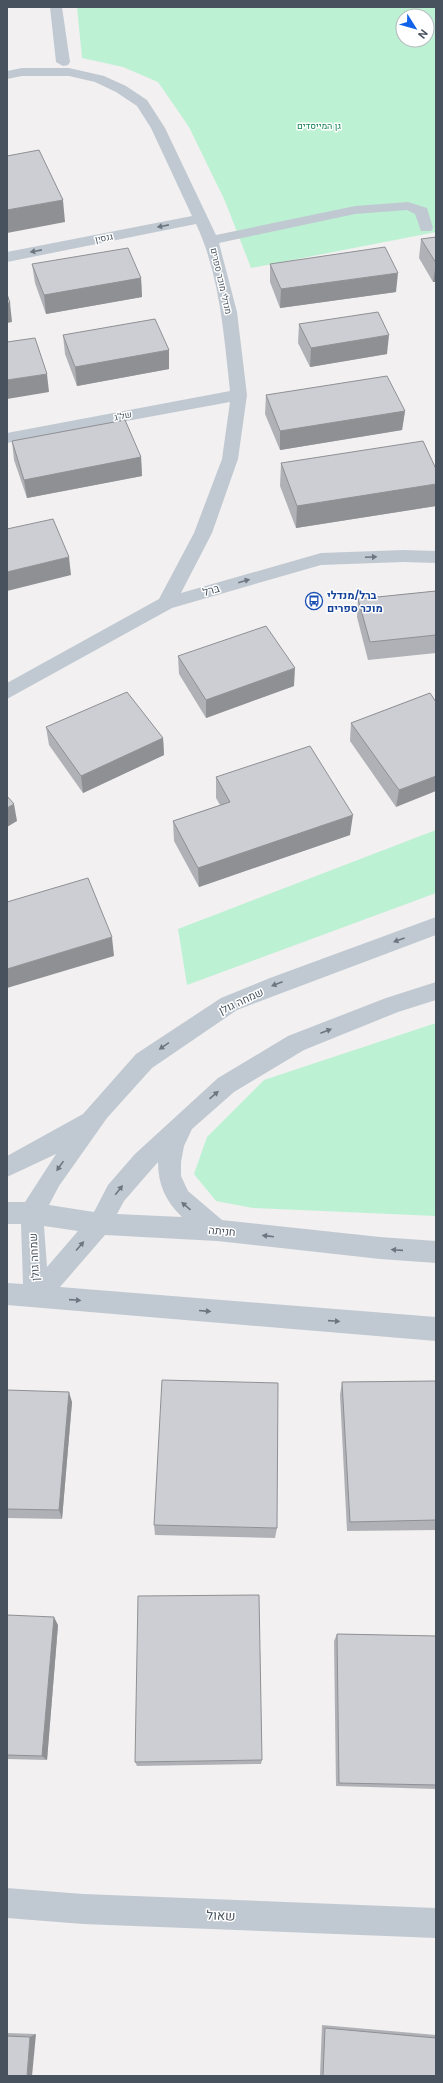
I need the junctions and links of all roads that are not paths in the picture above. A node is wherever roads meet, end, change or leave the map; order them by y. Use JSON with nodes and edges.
{"nodes":[{"id":1,"x":56,"y":7,"type":"edge"},
{"id":2,"x":63,"y":62,"type":"dead end"},
{"id":3,"x":7,"y":75,"type":"edge"},
{"id":4,"x":202,"y":218,"type":"junction"},
{"id":5,"x":426,"y":228,"type":"dead end"},
{"id":6,"x":211,"y":240,"type":"junction"},
{"id":7,"x":7,"y":257,"type":"edge"},
{"id":8,"x":239,"y":395,"type":"junction"},
{"id":9,"x":7,"y":438,"type":"edge"},
{"id":10,"x":436,"y":558,"type":"edge"},
{"id":11,"x":166,"y":603,"type":"junction"},
{"id":12,"x":7,"y":692,"type":"edge"},
{"id":13,"x":436,"y":926,"type":"edge"},
{"id":14,"x":436,"y":991,"type":"edge"},
{"id":15,"x":99,"y":1111,"type":"junction"},
{"id":16,"x":185,"y":1121,"type":"junction"},
{"id":17,"x":7,"y":1167,"type":"edge"},
{"id":18,"x":7,"y":1213,"type":"edge"},
{"id":19,"x":32,"y":1213,"type":"junction"},
{"id":20,"x":100,"y":1224,"type":"junction"},
{"id":21,"x":217,"y":1230,"type":"junction"},
{"id":22,"x":436,"y":1252,"type":"edge"},
{"id":23,"x":7,"y":1294,"type":"edge"},
{"id":24,"x":36,"y":1297,"type":"junction"},
{"id":25,"x":436,"y":1329,"type":"edge"},
{"id":26,"x":7,"y":1903,"type":"edge"},
{"id":27,"x":436,"y":1923,"type":"edge"}],
"edges":[{"from":1,"to":2,"type":"street"},
{"from":3,"to":4,"type":"street","name":"מנדלי מוכר ספרים"},
{"from":4,"to":6,"type":"street","name":"מנדלי מוכר ספרים"},
{"from":4,"to":7,"type":"street","name":"גנסין","one_way":true},
{"from":5,"to":6,"type":"street"},
{"from":6,"to":8,"type":"street","name":"מנדלי מוכר ספרים"},
{"from":8,"to":9,"type":"street","name":"של\"ג"},
{"from":8,"to":11,"type":"street","name":"מנדלי מוכר ספרים"},
{"from":11,"to":10,"type":"street","name":"ברל","one_way":true},
{"from":11,"to":12,"type":"street","name":"ברל"},
{"from":13,"to":15,"type":"street","name":"שמחה גולן","one_way":true},
{"from":16,"to":14,"type":"street","name":"שמחה גולן","one_way":true},
{"from":15,"to":17,"type":"street"},
{"from":15,"to":19,"type":"street","name":"שמחה גולן","one_way":true},
{"from":20,"to":16,"type":"street","name":"שמחה גולן","one_way":true},
{"from":21,"to":16,"type":"street","one_way":true},
{"from":18,"to":19,"type":"street","name":"חניתה"},
{"from":19,"to":20,"type":"street","name":"חניתה"},
{"from":19,"to":24,"type":"street","name":"שמחה גולן"},
{"from":20,"to":21,"type":"street","name":"חניתה"},
{"from":24,"to":20,"type":"street","name":"שמחה גולן","one_way":true},
{"from":22,"to":21,"type":"street","name":"חניתה","one_way":true},
{"from":23,"to":24,"type":"street"},
{"from":24,"to":25,"type":"street","one_way":true},
{"from":26,"to":27,"type":"street","name":"שאול"}]}
